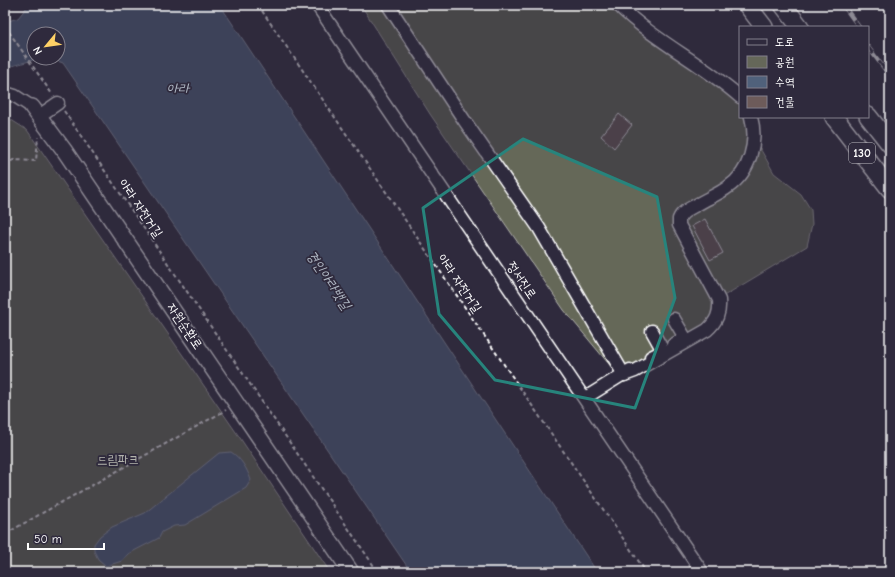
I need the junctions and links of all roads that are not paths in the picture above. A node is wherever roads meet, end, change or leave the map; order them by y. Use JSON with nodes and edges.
{"nodes":[{"id":1,"x":317,"y":5,"type":"edge"},
{"id":2,"x":388,"y":5,"type":"edge"},
{"id":3,"x":618,"y":5,"type":"edge"},
{"id":4,"x":747,"y":5,"type":"edge"},
{"id":5,"x":783,"y":5,"type":"edge"},
{"id":6,"x":763,"y":26,"type":"edge"},
{"id":7,"x":799,"y":26,"type":"edge"},
{"id":8,"x":5,"y":93,"type":"edge"},
{"id":9,"x":739,"y":96,"type":"edge"},
{"id":10,"x":58,"y":103,"type":"road end"},
{"id":11,"x":35,"y":111,"type":"junction"},
{"id":12,"x":869,"y":117,"type":"edge"},
{"id":13,"x":751,"y":118,"type":"edge"},
{"id":14,"x":835,"y":118,"type":"edge"},
{"id":15,"x":890,"y":144,"type":"edge"},
{"id":16,"x":890,"y":189,"type":"edge"},
{"id":17,"x":674,"y":319,"type":"dead end"},
{"id":18,"x":652,"y":331,"type":"dead end"},
{"id":19,"x":668,"y":349,"type":"junction"},
{"id":20,"x":624,"y":375,"type":"junction"},
{"id":21,"x":585,"y":398,"type":"junction"},
{"id":22,"x":351,"y":572,"type":"edge"},
{"id":23,"x":702,"y":572,"type":"edge"}],
"edges":[{"from":1,"to":21,"type":"street","name":"정서진로"},
{"from":2,"to":20,"type":"street"},
{"from":3,"to":9,"type":"street"},
{"from":4,"to":6,"type":"highway"},
{"from":5,"to":7,"type":"highway"},
{"from":8,"to":11,"type":"street","name":"자원순환로"},
{"from":10,"to":11,"type":"street"},
{"from":11,"to":22,"type":"main road","name":"자원순환로"},
{"from":12,"to":15,"type":"highway","number":"130"},
{"from":13,"to":19,"type":"street"},
{"from":14,"to":16,"type":"highway","number":"130"},
{"from":17,"to":19,"type":"street"},
{"from":18,"to":19,"type":"street"},
{"from":19,"to":20,"type":"street"},
{"from":20,"to":21,"type":"street"},
{"from":21,"to":23,"type":"street","name":"정서진로"}]}
